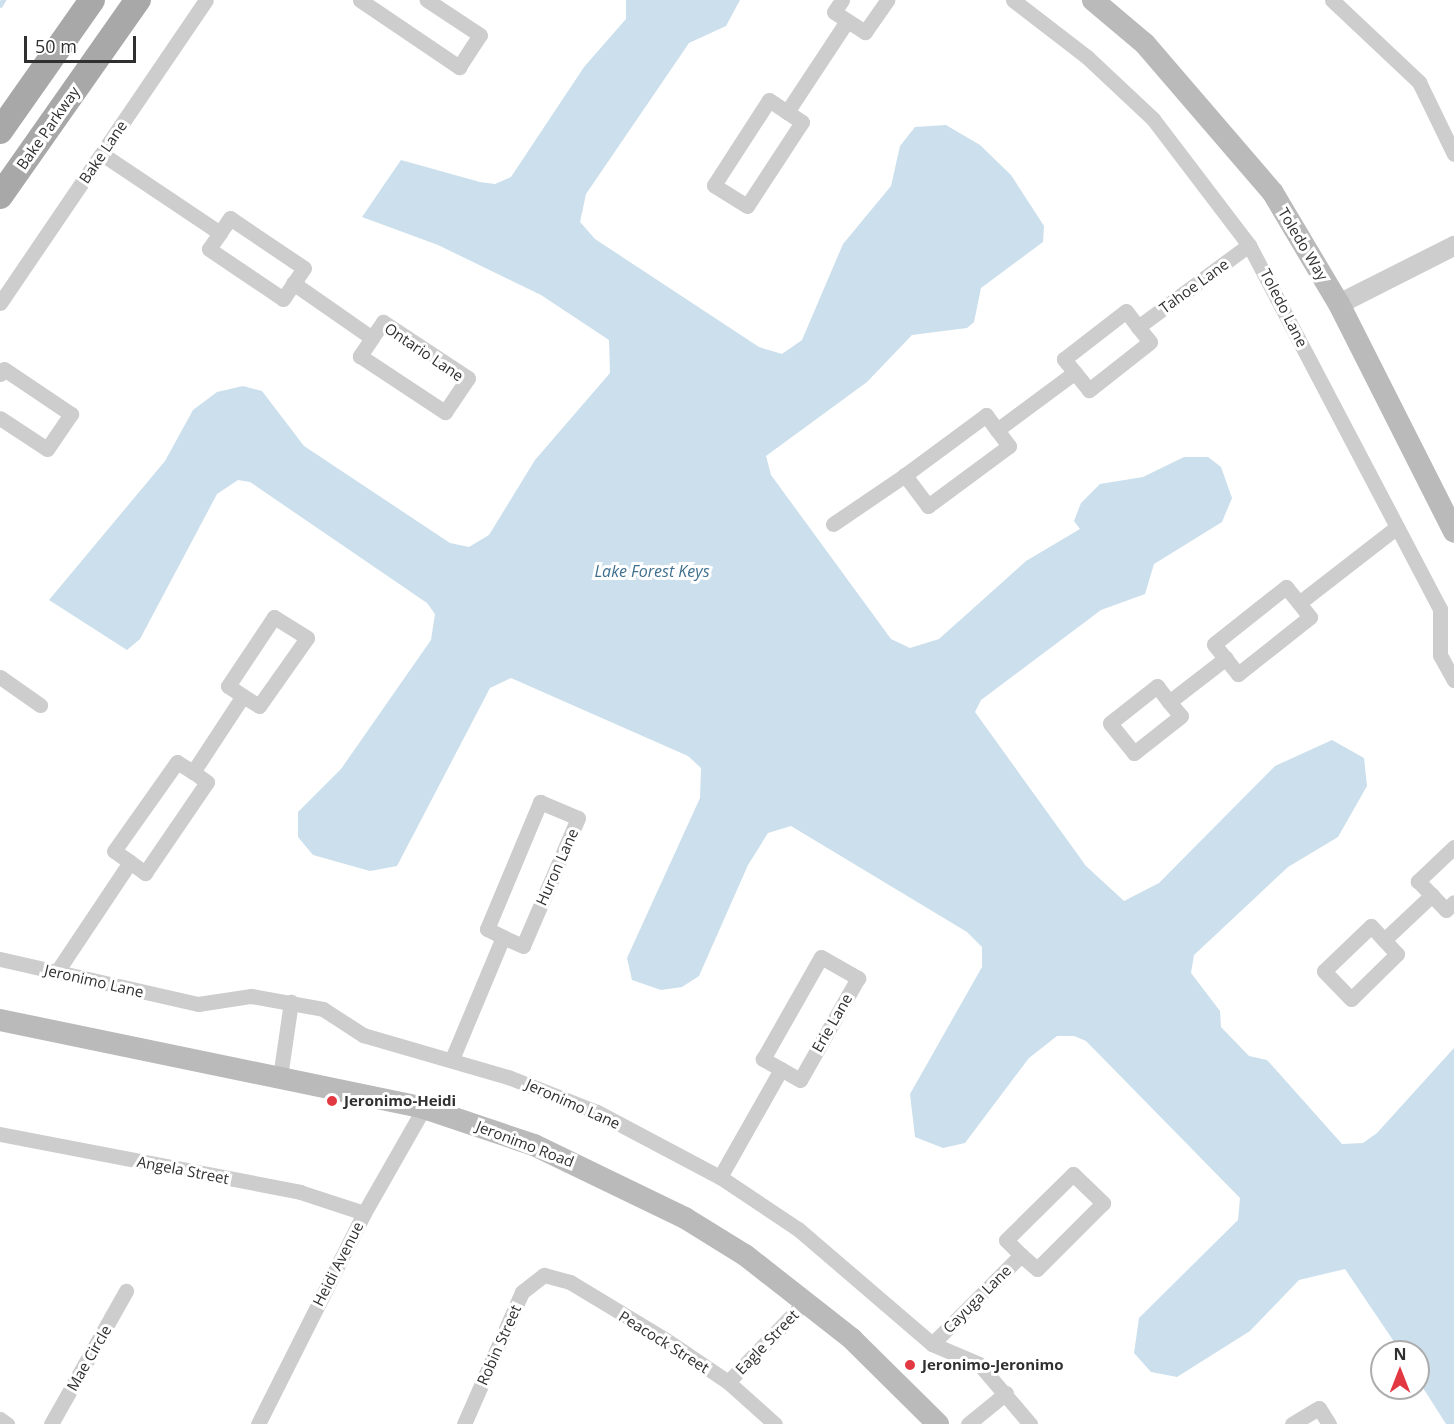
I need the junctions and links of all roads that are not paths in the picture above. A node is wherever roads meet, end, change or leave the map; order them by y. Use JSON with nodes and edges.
{"nodes":[{"id":1,"x":92,"y":0,"type":"edge"},
{"id":2,"x":138,"y":0,"type":"edge"},
{"id":3,"x":206,"y":0,"type":"edge"},
{"id":4,"x":360,"y":0,"type":"edge"},
{"id":5,"x":428,"y":0,"type":"edge"},
{"id":6,"x":842,"y":0,"type":"edge"},
{"id":7,"x":887,"y":0,"type":"edge"},
{"id":8,"x":1013,"y":0,"type":"edge"},
{"id":9,"x":1093,"y":0,"type":"edge"},
{"id":10,"x":1332,"y":0,"type":"edge"},
{"id":11,"x":848,"y":21,"type":"junction"},
{"id":12,"x":787,"y":112,"type":"junction"},
{"id":13,"x":0,"y":131,"type":"edge"},
{"id":14,"x":102,"y":154,"type":"junction"},
{"id":15,"x":1454,"y":154,"type":"edge"},
{"id":16,"x":0,"y":196,"type":"edge"},
{"id":17,"x":220,"y":233,"type":"junction"},
{"id":18,"x":1249,"y":245,"type":"junction"},
{"id":19,"x":1454,"y":246,"type":"edge"},
{"id":20,"x":293,"y":284,"type":"junction"},
{"id":21,"x":0,"y":303,"type":"edge"},
{"id":22,"x":1339,"y":304,"type":"junction"},
{"id":23,"x":1138,"y":327,"type":"junction"},
{"id":24,"x":372,"y":338,"type":"junction"},
{"id":25,"x":1075,"y":372,"type":"junction"},
{"id":26,"x":0,"y":374,"type":"edge"},
{"id":27,"x":0,"y":418,"type":"edge"},
{"id":28,"x":997,"y":430,"type":"junction"},
{"id":29,"x":905,"y":476,"type":"junction"},
{"id":30,"x":833,"y":524,"type":"dead end"},
{"id":31,"x":1397,"y":527,"type":"junction"},
{"id":32,"x":1454,"y":532,"type":"edge"},
{"id":33,"x":1299,"y":603,"type":"junction"},
{"id":34,"x":1226,"y":658,"type":"junction"},
{"id":35,"x":0,"y":677,"type":"edge"},
{"id":36,"x":1454,"y":680,"type":"edge"},
{"id":37,"x":243,"y":696,"type":"junction"},
{"id":38,"x":1169,"y":702,"type":"junction"},
{"id":39,"x":40,"y":705,"type":"dead end"},
{"id":40,"x":193,"y":772,"type":"junction"},
{"id":41,"x":1454,"y":847,"type":"edge"},
{"id":42,"x":130,"y":862,"type":"junction"},
{"id":43,"x":1432,"y":895,"type":"junction"},
{"id":44,"x":1454,"y":902,"type":"edge"},
{"id":45,"x":503,"y":937,"type":"junction"},
{"id":46,"x":1384,"y":940,"type":"junction"},
{"id":47,"x":0,"y":959,"type":"edge"},
{"id":48,"x":56,"y":973,"type":"junction"},
{"id":49,"x":291,"y":1002,"type":"junction"},
{"id":50,"x":0,"y":1020,"type":"edge"},
{"id":51,"x":452,"y":1059,"type":"junction"},
{"id":52,"x":781,"y":1069,"type":"junction"},
{"id":53,"x":280,"y":1077,"type":"junction"},
{"id":54,"x":424,"y":1108,"type":"junction"},
{"id":55,"x":0,"y":1134,"type":"edge"},
{"id":56,"x":720,"y":1177,"type":"junction"},
{"id":57,"x":364,"y":1213,"type":"junction"},
{"id":58,"x":1022,"y":1254,"type":"junction"},
{"id":59,"x":544,"y":1275,"type":"joint"},
{"id":60,"x":126,"y":1291,"type":"dead end"},
{"id":61,"x":806,"y":1301,"type":"junction"},
{"id":62,"x":932,"y":1344,"type":"junction"},
{"id":63,"x":728,"y":1383,"type":"junction"},
{"id":64,"x":1006,"y":1393,"type":"junction"},
{"id":65,"x":0,"y":1419,"type":"edge"},
{"id":66,"x":7,"y":1424,"type":"edge"},
{"id":67,"x":51,"y":1424,"type":"edge"},
{"id":68,"x":258,"y":1424,"type":"edge"},
{"id":69,"x":464,"y":1424,"type":"edge"},
{"id":70,"x":775,"y":1424,"type":"edge"},
{"id":71,"x":938,"y":1424,"type":"edge"},
{"id":72,"x":968,"y":1424,"type":"edge"},
{"id":73,"x":1030,"y":1424,"type":"edge"},
{"id":74,"x":1292,"y":1424,"type":"edge"},
{"id":75,"x":1329,"y":1424,"type":"edge"}],
"edges":[{"from":1,"to":13,"type":"main road"},
{"from":2,"to":16,"type":"main road","name":"Bake Parkway"},
{"from":3,"to":14,"type":"street","name":"Bake Lane"},
{"from":4,"to":5,"type":"street"},
{"from":6,"to":11,"type":"street"},
{"from":7,"to":11,"type":"street"},
{"from":8,"to":18,"type":"street","name":"Toledo Lane"},
{"from":9,"to":22,"type":"main road","name":"Toledo Way"},
{"from":10,"to":15,"type":"street"},
{"from":11,"to":12,"type":"street"},
{"from":12,"to":12,"type":"street"},
{"from":14,"to":17,"type":"street"},
{"from":14,"to":21,"type":"street","name":"Bake Lane"},
{"from":17,"to":20,"type":"street"},
{"from":17,"to":20,"type":"street"},
{"from":18,"to":23,"type":"street","name":"Tahoe Lane"},
{"from":18,"to":31,"type":"street","name":"Toledo Lane"},
{"from":19,"to":22,"type":"street"},
{"from":20,"to":24,"type":"street","name":"Ontario Lane"},
{"from":22,"to":32,"type":"main road","name":"Toledo Way"},
{"from":23,"to":25,"type":"street"},
{"from":23,"to":25,"type":"street"},
{"from":24,"to":24,"type":"street","name":"Ontario Lane"},
{"from":25,"to":28,"type":"street"},
{"from":26,"to":27,"type":"street"},
{"from":28,"to":29,"type":"street"},
{"from":28,"to":29,"type":"street"},
{"from":29,"to":30,"type":"street"},
{"from":31,"to":33,"type":"street"},
{"from":31,"to":36,"type":"street","name":"Toledo Lane"},
{"from":33,"to":34,"type":"street"},
{"from":33,"to":34,"type":"street"},
{"from":34,"to":38,"type":"street"},
{"from":35,"to":39,"type":"street"},
{"from":37,"to":37,"type":"street"},
{"from":37,"to":40,"type":"street"},
{"from":38,"to":38,"type":"street"},
{"from":40,"to":42,"type":"street"},
{"from":40,"to":42,"type":"street"},
{"from":41,"to":43,"type":"street"},
{"from":42,"to":48,"type":"street"},
{"from":43,"to":44,"type":"street"},
{"from":43,"to":46,"type":"street"},
{"from":45,"to":45,"type":"street","name":"Huron Lane"},
{"from":45,"to":51,"type":"street"},
{"from":46,"to":46,"type":"street"},
{"from":47,"to":48,"type":"street","name":"Jeronimo Lane"},
{"from":48,"to":49,"type":"street","name":"Jeronimo Lane"},
{"from":49,"to":51,"type":"street","name":"Jeronimo Lane"},
{"from":49,"to":53,"type":"street"},
{"from":50,"to":53,"type":"main road","name":"Jeronimo Road"},
{"from":51,"to":56,"type":"street","name":"Jeronimo Lane"},
{"from":52,"to":52,"type":"street","name":"Erie Lane"},
{"from":52,"to":56,"type":"street"},
{"from":53,"to":54,"type":"main road","name":"Jeronimo Road"},
{"from":54,"to":57,"type":"street","name":"Heidi Avenue"},
{"from":54,"to":61,"type":"main road","name":"Jeronimo Road"},
{"from":55,"to":57,"type":"street","name":"Angela Street"},
{"from":56,"to":62,"type":"street","name":"Jeronimo Lane"},
{"from":57,"to":68,"type":"street","name":"Heidi Avenue"},
{"from":58,"to":58,"type":"street","name":"Cayuga Lane"},
{"from":58,"to":62,"type":"street","name":"Cayuga Lane"},
{"from":59,"to":63,"type":"street","name":"Peacock Street"},
{"from":59,"to":69,"type":"street","name":"Robin Street"},
{"from":60,"to":67,"type":"street","name":"Mae Circle"},
{"from":61,"to":63,"type":"street","name":"Eagle Street"},
{"from":61,"to":71,"type":"main road","name":"Jeronimo Road"},
{"from":62,"to":64,"type":"street","name":"Jeronimo Lane"},
{"from":63,"to":70,"type":"street","name":"Peacock Street"},
{"from":64,"to":72,"type":"street"},
{"from":64,"to":73,"type":"street","name":"Jeronimo Lane"},
{"from":65,"to":66,"type":"street"},
{"from":74,"to":75,"type":"street"}]}
